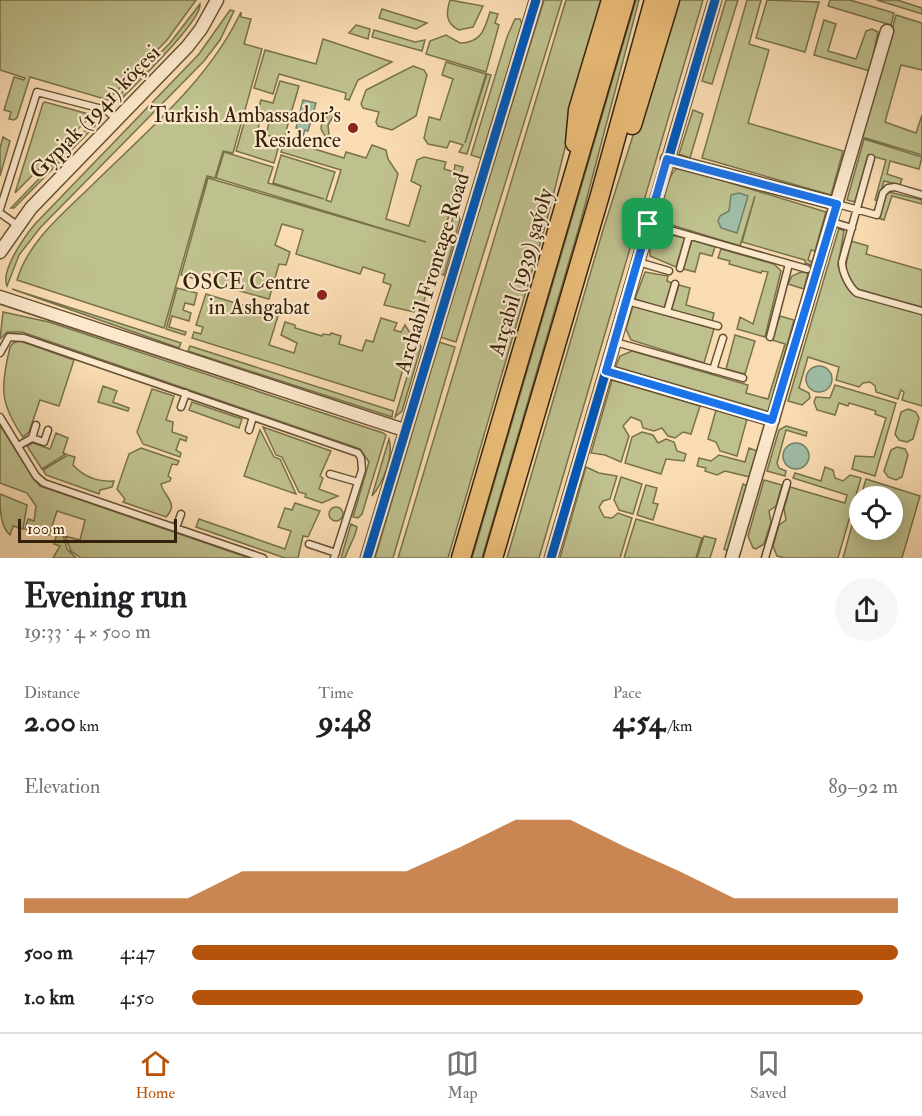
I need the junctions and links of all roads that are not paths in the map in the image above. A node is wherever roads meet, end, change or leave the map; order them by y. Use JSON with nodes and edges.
{"nodes":[{"id":1,"x":217,"y":0,"type":"edge"},
{"id":2,"x":536,"y":0,"type":"edge"},
{"id":3,"x":611,"y":0,"type":"edge"},
{"id":4,"x":625,"y":0,"type":"edge"},
{"id":5,"x":654,"y":0,"type":"edge"},
{"id":6,"x":670,"y":0,"type":"edge"},
{"id":7,"x":715,"y":0,"type":"edge"},
{"id":8,"x":887,"y":31,"type":"dead end"},
{"id":9,"x":118,"y":120,"type":"junction"},
{"id":10,"x":871,"y":158,"type":"dead end"},
{"id":11,"x":667,"y":159,"type":"junction"},
{"id":12,"x":570,"y":191,"type":"junction"},
{"id":13,"x":600,"y":195,"type":"junction"},
{"id":14,"x":922,"y":195,"type":"edge"},
{"id":15,"x":837,"y":204,"type":"junction"},
{"id":16,"x":857,"y":209,"type":"junction"},
{"id":17,"x":0,"y":211,"type":"edge"},
{"id":18,"x":832,"y":222,"type":"junction"},
{"id":19,"x":648,"y":224,"type":"junction"},
{"id":20,"x":17,"y":225,"type":"junction"},
{"id":21,"x":852,"y":228,"type":"junction"},
{"id":22,"x":689,"y":236,"type":"junction"},
{"id":23,"x":0,"y":252,"type":"edge"},
{"id":24,"x":638,"y":262,"type":"junction"},
{"id":25,"x":789,"y":264,"type":"junction"},
{"id":26,"x":680,"y":268,"type":"dead end"},
{"id":27,"x":807,"y":269,"type":"dead end"},
{"id":28,"x":669,"y":271,"type":"dead end"},
{"id":29,"x":675,"y":284,"type":"dead end"},
{"id":30,"x":0,"y":297,"type":"edge"},
{"id":31,"x":627,"y":300,"type":"junction"},
{"id":32,"x":922,"y":311,"type":"edge"},
{"id":33,"x":667,"y":312,"type":"junction"},
{"id":34,"x":718,"y":326,"type":"dead end"},
{"id":35,"x":770,"y":337,"type":"dead end"},
{"id":36,"x":723,"y":338,"type":"dead end"},
{"id":37,"x":615,"y":342,"type":"junction"},
{"id":38,"x":0,"y":353,"type":"edge"},
{"id":39,"x":713,"y":370,"type":"junction"},
{"id":40,"x":606,"y":371,"type":"junction"},
{"id":41,"x":742,"y":378,"type":"dead end"},
{"id":42,"x":186,"y":393,"type":"junction"},
{"id":43,"x":181,"y":407,"type":"dead end"},
{"id":44,"x":0,"y":417,"type":"edge"},
{"id":45,"x":253,"y":417,"type":"junction"},
{"id":46,"x":772,"y":420,"type":"junction"},
{"id":47,"x":36,"y":425,"type":"dead end"},
{"id":48,"x":48,"y":430,"type":"dead end"},
{"id":49,"x":249,"y":430,"type":"dead end"},
{"id":50,"x":404,"y":430,"type":"junction"},
{"id":51,"x":32,"y":438,"type":"junction"},
{"id":52,"x":18,"y":446,"type":"junction"},
{"id":53,"x":330,"y":474,"type":"dead end"},
{"id":54,"x":358,"y":482,"type":"junction"},
{"id":55,"x":787,"y":483,"type":"dead end"},
{"id":56,"x":181,"y":514,"type":"dead end"},
{"id":57,"x":176,"y":528,"type":"junction"},
{"id":58,"x":309,"y":544,"type":"dead end"},
{"id":59,"x":335,"y":556,"type":"edge"},
{"id":60,"x":263,"y":558,"type":"edge"},
{"id":61,"x":367,"y":558,"type":"edge"},
{"id":62,"x":461,"y":558,"type":"edge"},
{"id":63,"x":493,"y":558,"type":"edge"},
{"id":64,"x":551,"y":558,"type":"edge"},
{"id":65,"x":732,"y":558,"type":"edge"},
{"id":66,"x":765,"y":558,"type":"edge"}],
"edges":[{"from":1,"to":9,"type":"street","name":"Gypjak (1941) köçesi"},
{"from":2,"to":50,"type":"street","name":"Archabil Frontage Road"},
{"from":3,"to":12,"type":"main road"},
{"from":4,"to":12,"type":"main road","name":"Arçabil (1939) şaýoly"},
{"from":5,"to":13,"type":"main road"},
{"from":6,"to":13,"type":"main road"},
{"from":7,"to":11,"type":"street"},
{"from":8,"to":15,"type":"street"},
{"from":9,"to":17,"type":"lane"},
{"from":9,"to":20,"type":"street","name":"Gypjak (1941) köçesi"},
{"from":10,"to":16,"type":"lane"},
{"from":11,"to":15,"type":"street"},
{"from":11,"to":19,"type":"street"},
{"from":12,"to":62,"type":"main road","name":"Arçabil (1939) şaýoly"},
{"from":13,"to":63,"type":"main road"},
{"from":14,"to":16,"type":"lane"},
{"from":15,"to":16,"type":"lane"},
{"from":15,"to":18,"type":"street"},
{"from":16,"to":21,"type":"lane"},
{"from":17,"to":20,"type":"lane"},
{"from":18,"to":21,"type":"lane"},
{"from":18,"to":46,"type":"street"},
{"from":19,"to":22,"type":"lane"},
{"from":19,"to":24,"type":"street"},
{"from":20,"to":23,"type":"street","name":"Gypjak (1941) köçesi"},
{"from":21,"to":32,"type":"lane"},
{"from":22,"to":25,"type":"lane"},
{"from":22,"to":26,"type":"lane"},
{"from":24,"to":28,"type":"lane"},
{"from":24,"to":31,"type":"street"},
{"from":25,"to":27,"type":"lane"},
{"from":25,"to":35,"type":"lane"},
{"from":29,"to":33,"type":"lane"},
{"from":30,"to":50,"type":"street"},
{"from":31,"to":33,"type":"lane"},
{"from":31,"to":37,"type":"street"},
{"from":33,"to":34,"type":"lane"},
{"from":36,"to":39,"type":"lane"},
{"from":37,"to":39,"type":"lane"},
{"from":37,"to":40,"type":"street"},
{"from":38,"to":42,"type":"lane"},
{"from":39,"to":41,"type":"lane"},
{"from":40,"to":46,"type":"street"},
{"from":40,"to":64,"type":"street"},
{"from":42,"to":43,"type":"lane"},
{"from":42,"to":45,"type":"lane"},
{"from":44,"to":52,"type":"lane"},
{"from":45,"to":49,"type":"lane"},
{"from":45,"to":54,"type":"lane"},
{"from":46,"to":65,"type":"street"},
{"from":47,"to":51,"type":"lane"},
{"from":48,"to":51,"type":"lane"},
{"from":50,"to":61,"type":"street","name":"Archabil Frontage Road"},
{"from":51,"to":52,"type":"lane"},
{"from":52,"to":57,"type":"lane"},
{"from":53,"to":54,"type":"lane"},
{"from":54,"to":59,"type":"lane"},
{"from":55,"to":66,"type":"lane"},
{"from":56,"to":57,"type":"lane"},
{"from":57,"to":60,"type":"lane"},
{"from":58,"to":59,"type":"lane"}]}
